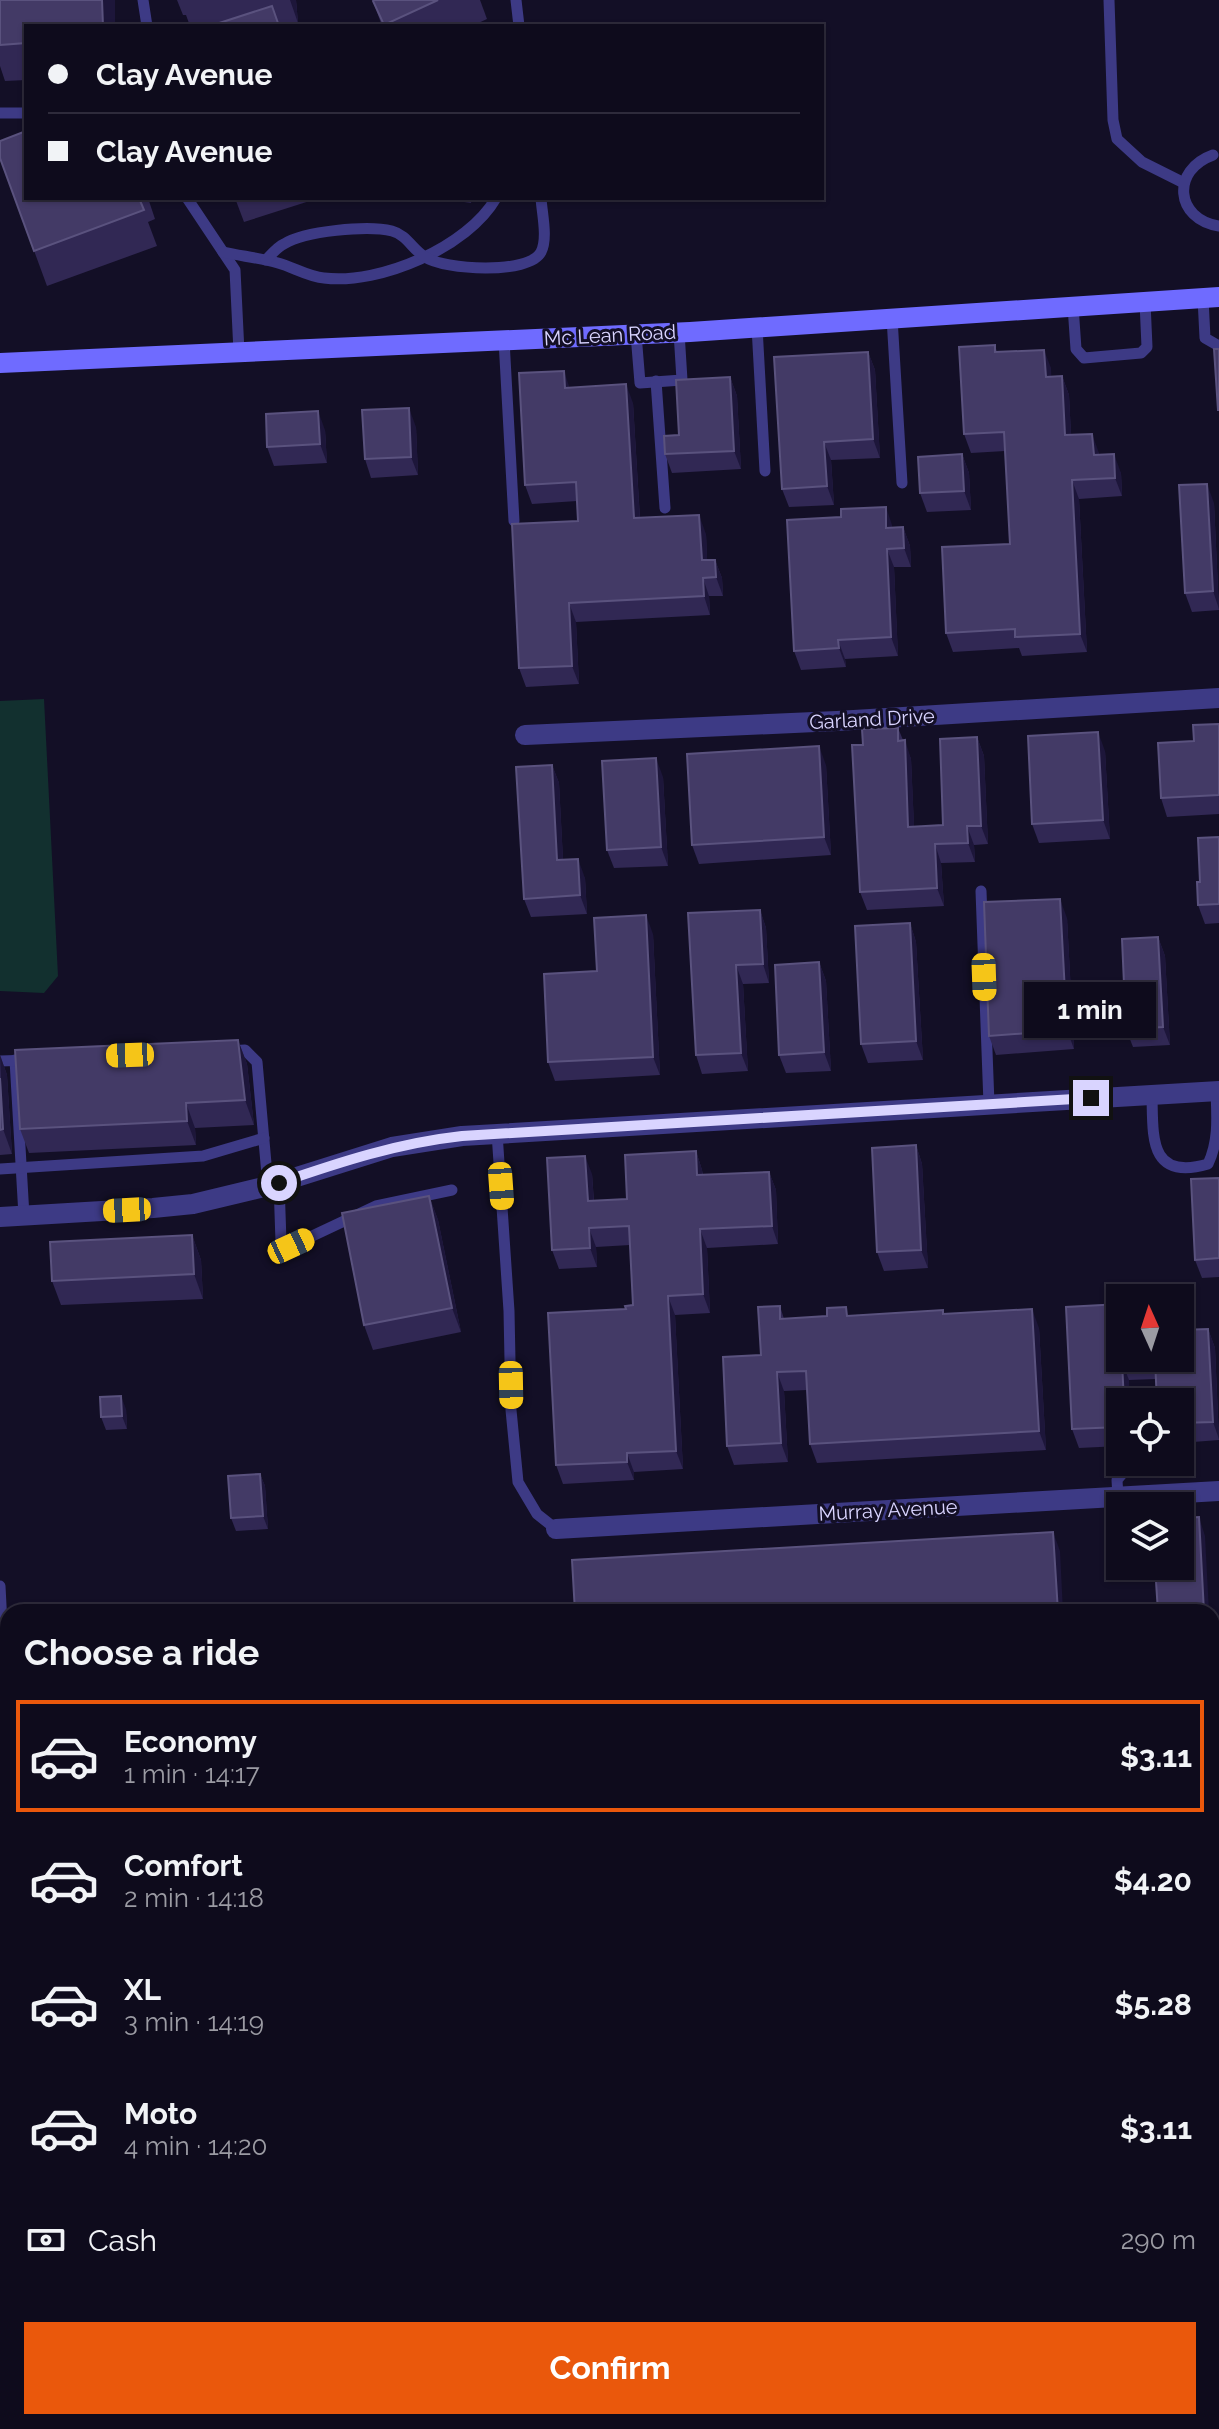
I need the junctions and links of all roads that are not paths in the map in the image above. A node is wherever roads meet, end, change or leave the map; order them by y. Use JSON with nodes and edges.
{"nodes":[{"id":1,"x":143,"y":0,"type":"edge"},
{"id":2,"x":516,"y":0,"type":"edge"},
{"id":3,"x":1109,"y":0,"type":"edge"},
{"id":4,"x":147,"y":24,"type":"edge"},
{"id":5,"x":519,"y":24,"type":"edge"},
{"id":6,"x":0,"y":113,"type":"edge"},
{"id":7,"x":24,"y":113,"type":"edge"},
{"id":8,"x":1213,"y":155,"type":"dead end"},
{"id":9,"x":1184,"y":183,"type":"junction"},
{"id":10,"x":188,"y":200,"type":"edge"},
{"id":11,"x":495,"y":200,"type":"edge"},
{"id":12,"x":541,"y":200,"type":"edge"},
{"id":13,"x":1219,"y":226,"type":"edge"},
{"id":14,"x":223,"y":252,"type":"junction"},
{"id":15,"x":424,"y":257,"type":"junction"},
{"id":16,"x":266,"y":260,"type":"junction"},
{"id":17,"x":1211,"y":298,"type":"edge"},
{"id":18,"x":1145,"y":302,"type":"junction"},
{"id":19,"x":1073,"y":306,"type":"junction"},
{"id":20,"x":892,"y":318,"type":"junction"},
{"id":21,"x":757,"y":327,"type":"junction"},
{"id":22,"x":679,"y":332,"type":"junction"},
{"id":23,"x":636,"y":334,"type":"junction"},
{"id":24,"x":504,"y":340,"type":"junction"},
{"id":25,"x":1219,"y":346,"type":"edge"},
{"id":26,"x":239,"y":352,"type":"junction"},
{"id":27,"x":0,"y":363,"type":"edge"},
{"id":28,"x":656,"y":381,"type":"junction"},
{"id":29,"x":765,"y":471,"type":"dead end"},
{"id":30,"x":902,"y":483,"type":"dead end"},
{"id":31,"x":665,"y":508,"type":"dead end"},
{"id":32,"x":514,"y":521,"type":"edge"},
{"id":33,"x":1219,"y":698,"type":"edge"},
{"id":34,"x":525,"y":735,"type":"dead end"},
{"id":35,"x":981,"y":891,"type":"dead end"},
{"id":36,"x":214,"y":1052,"type":"edge"},
{"id":37,"x":46,"y":1059,"type":"edge"},
{"id":38,"x":15,"y":1060,"type":"junction"},
{"id":39,"x":0,"y":1061,"type":"edge"},
{"id":40,"x":1218,"y":1091,"type":"edge"},
{"id":41,"x":1152,"y":1096,"type":"junction"},
{"id":42,"x":989,"y":1104,"type":"junction"},
{"id":43,"x":497,"y":1133,"type":"junction"},
{"id":44,"x":264,"y":1138,"type":"junction"},
{"id":45,"x":1217,"y":1147,"type":"edge"},
{"id":46,"x":21,"y":1168,"type":"junction"},
{"id":47,"x":0,"y":1169,"type":"edge"},
{"id":48,"x":274,"y":1184,"type":"junction"},
{"id":49,"x":452,"y":1190,"type":"dead end"},
{"id":50,"x":24,"y":1216,"type":"junction"},
{"id":51,"x":0,"y":1217,"type":"edge"},
{"id":52,"x":1219,"y":1491,"type":"edge"},
{"id":53,"x":1194,"y":1492,"type":"edge"},
{"id":54,"x":1106,"y":1498,"type":"edge"},
{"id":55,"x":556,"y":1529,"type":"joint"}],
"edges":[{"from":1,"to":4,"type":"lane"},
{"from":2,"to":5,"type":"lane"},
{"from":3,"to":9,"type":"lane"},
{"from":6,"to":7,"type":"lane"},
{"from":8,"to":9,"type":"lane"},
{"from":9,"to":13,"type":"lane"},
{"from":10,"to":14,"type":"lane"},
{"from":11,"to":15,"type":"lane"},
{"from":12,"to":15,"type":"lane"},
{"from":14,"to":16,"type":"lane"},
{"from":14,"to":26,"type":"lane"},
{"from":15,"to":16,"type":"lane"},
{"from":15,"to":16,"type":"lane"},
{"from":17,"to":18,"type":"main road","name":"Mc Lean Road"},
{"from":17,"to":25,"type":"lane"},
{"from":18,"to":19,"type":"main road","name":"Mc Lean Road"},
{"from":18,"to":19,"type":"lane"},
{"from":19,"to":20,"type":"main road","name":"Mc Lean Road"},
{"from":20,"to":21,"type":"main road","name":"Mc Lean Road"},
{"from":20,"to":30,"type":"lane"},
{"from":21,"to":22,"type":"main road","name":"Mc Lean Road"},
{"from":21,"to":29,"type":"lane"},
{"from":22,"to":23,"type":"main road","name":"Mc Lean Road"},
{"from":22,"to":28,"type":"lane"},
{"from":23,"to":24,"type":"main road","name":"Mc Lean Road"},
{"from":23,"to":28,"type":"lane"},
{"from":24,"to":26,"type":"main road","name":"Mc Lean Road"},
{"from":24,"to":32,"type":"lane"},
{"from":26,"to":27,"type":"main road","name":"Mc Lean Road"},
{"from":28,"to":31,"type":"lane"},
{"from":33,"to":34,"type":"street","name":"Garland Drive"},
{"from":35,"to":42,"type":"lane"},
{"from":36,"to":44,"type":"lane"},
{"from":37,"to":38,"type":"lane"},
{"from":38,"to":39,"type":"lane"},
{"from":38,"to":46,"type":"lane"},
{"from":40,"to":41,"type":"street"},
{"from":40,"to":45,"type":"lane"},
{"from":41,"to":42,"type":"street"},
{"from":41,"to":45,"type":"lane"},
{"from":42,"to":43,"type":"street"},
{"from":43,"to":48,"type":"street"},
{"from":43,"to":55,"type":"lane"},
{"from":44,"to":46,"type":"lane"},
{"from":44,"to":48,"type":"lane"},
{"from":46,"to":47,"type":"lane"},
{"from":46,"to":50,"type":"lane"},
{"from":48,"to":49,"type":"lane"},
{"from":48,"to":50,"type":"street"},
{"from":50,"to":51,"type":"street"},
{"from":52,"to":53,"type":"street","name":"Murray Avenue"},
{"from":54,"to":55,"type":"street","name":"Murray Avenue"}]}
